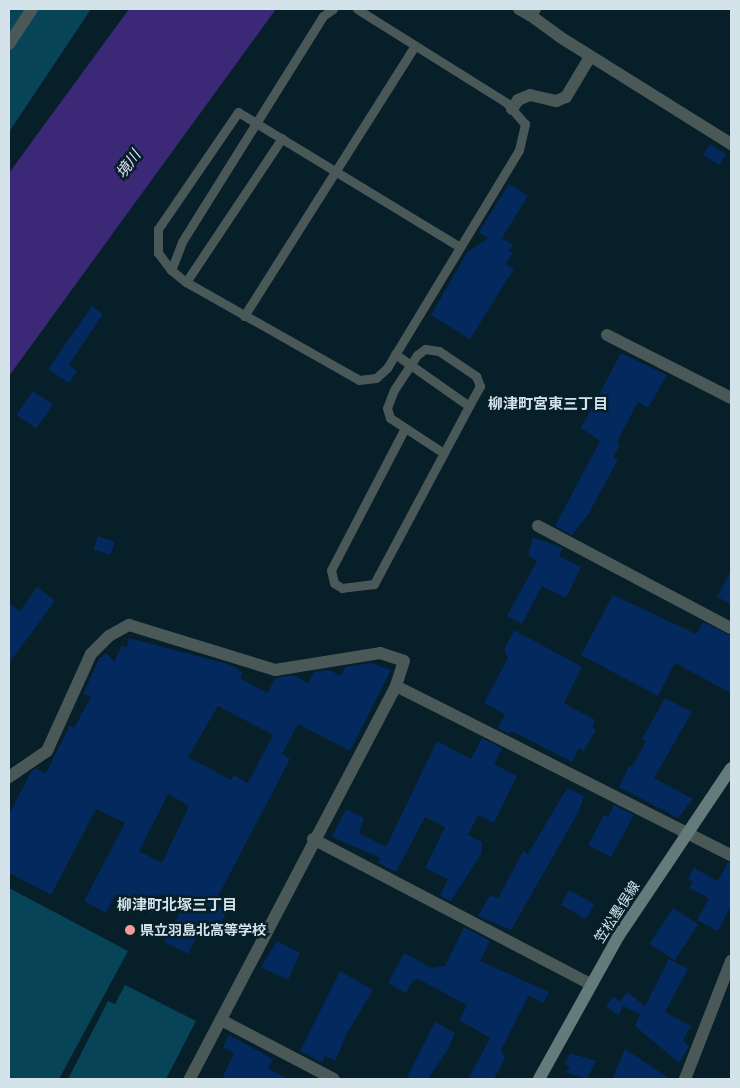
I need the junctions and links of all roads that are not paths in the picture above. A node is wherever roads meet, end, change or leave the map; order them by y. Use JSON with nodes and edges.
{"nodes":[{"id":1,"x":32,"y":9,"type":"edge"},
{"id":2,"x":333,"y":9,"type":"edge"},
{"id":3,"x":357,"y":9,"type":"edge"},
{"id":4,"x":518,"y":9,"type":"edge"},
{"id":5,"x":532,"y":12,"type":"edge"},
{"id":6,"x":9,"y":44,"type":"edge"},
{"id":7,"x":415,"y":45,"type":"junction"},
{"id":8,"x":590,"y":57,"type":"junction"},
{"id":9,"x":512,"y":109,"type":"junction"},
{"id":10,"x":256,"y":123,"type":"junction"},
{"id":11,"x":282,"y":138,"type":"junction"},
{"id":12,"x":731,"y":144,"type":"edge"},
{"id":13,"x":337,"y":171,"type":"junction"},
{"id":14,"x":458,"y":246,"type":"junction"},
{"id":15,"x":171,"y":270,"type":"junction"},
{"id":16,"x":186,"y":282,"type":"junction"},
{"id":17,"x":244,"y":316,"type":"junction"},
{"id":18,"x":607,"y":335,"type":"dead end"},
{"id":19,"x":395,"y":354,"type":"junction"},
{"id":20,"x":410,"y":365,"type":"junction"},
{"id":21,"x":731,"y":398,"type":"edge"},
{"id":22,"x":470,"y":406,"type":"junction"},
{"id":23,"x":404,"y":430,"type":"junction"},
{"id":24,"x":442,"y":452,"type":"junction"},
{"id":25,"x":538,"y":526,"type":"dead end"},
{"id":26,"x":731,"y":628,"type":"edge"},
{"id":27,"x":396,"y":686,"type":"junction"},
{"id":28,"x":731,"y":768,"type":"edge"},
{"id":29,"x":9,"y":777,"type":"edge"},
{"id":30,"x":687,"y":831,"type":"junction"},
{"id":31,"x":313,"y":840,"type":"junction"},
{"id":32,"x":731,"y":855,"type":"edge"},
{"id":33,"x":731,"y":961,"type":"edge"},
{"id":34,"x":590,"y":984,"type":"junction"},
{"id":35,"x":221,"y":1020,"type":"junction"},
{"id":36,"x":190,"y":1079,"type":"edge"},
{"id":37,"x":334,"y":1079,"type":"edge"},
{"id":38,"x":539,"y":1079,"type":"edge"},
{"id":39,"x":685,"y":1079,"type":"edge"}],
"edges":[{"from":1,"to":6,"type":"street"},
{"from":2,"to":10,"type":"lane"},
{"from":3,"to":7,"type":"lane"},
{"from":4,"to":5,"type":"street"},
{"from":5,"to":8,"type":"street"},
{"from":7,"to":9,"type":"lane"},
{"from":7,"to":13,"type":"lane"},
{"from":8,"to":9,"type":"street"},
{"from":8,"to":12,"type":"street"},
{"from":9,"to":14,"type":"lane"},
{"from":10,"to":11,"type":"lane"},
{"from":10,"to":15,"type":"lane"},
{"from":10,"to":15,"type":"lane"},
{"from":11,"to":13,"type":"lane"},
{"from":11,"to":16,"type":"lane"},
{"from":13,"to":14,"type":"lane"},
{"from":13,"to":17,"type":"lane"},
{"from":14,"to":19,"type":"lane"},
{"from":15,"to":16,"type":"lane"},
{"from":16,"to":17,"type":"lane"},
{"from":17,"to":19,"type":"lane"},
{"from":18,"to":21,"type":"street"},
{"from":19,"to":20,"type":"lane"},
{"from":20,"to":22,"type":"lane"},
{"from":20,"to":22,"type":"lane"},
{"from":20,"to":23,"type":"lane"},
{"from":22,"to":24,"type":"lane"},
{"from":23,"to":24,"type":"lane"},
{"from":23,"to":24,"type":"lane"},
{"from":25,"to":26,"type":"street"},
{"from":27,"to":29,"type":"street"},
{"from":27,"to":30,"type":"street"},
{"from":27,"to":31,"type":"street"},
{"from":28,"to":30,"type":"main road","name":"笠松墨俣線"},
{"from":30,"to":32,"type":"street"},
{"from":30,"to":34,"type":"main road","name":"笠松墨俣線"},
{"from":31,"to":34,"type":"street"},
{"from":31,"to":35,"type":"street"},
{"from":33,"to":39,"type":"street"},
{"from":34,"to":38,"type":"main road","name":"笠松墨俣線"},
{"from":35,"to":36,"type":"street"},
{"from":35,"to":37,"type":"street"}]}
